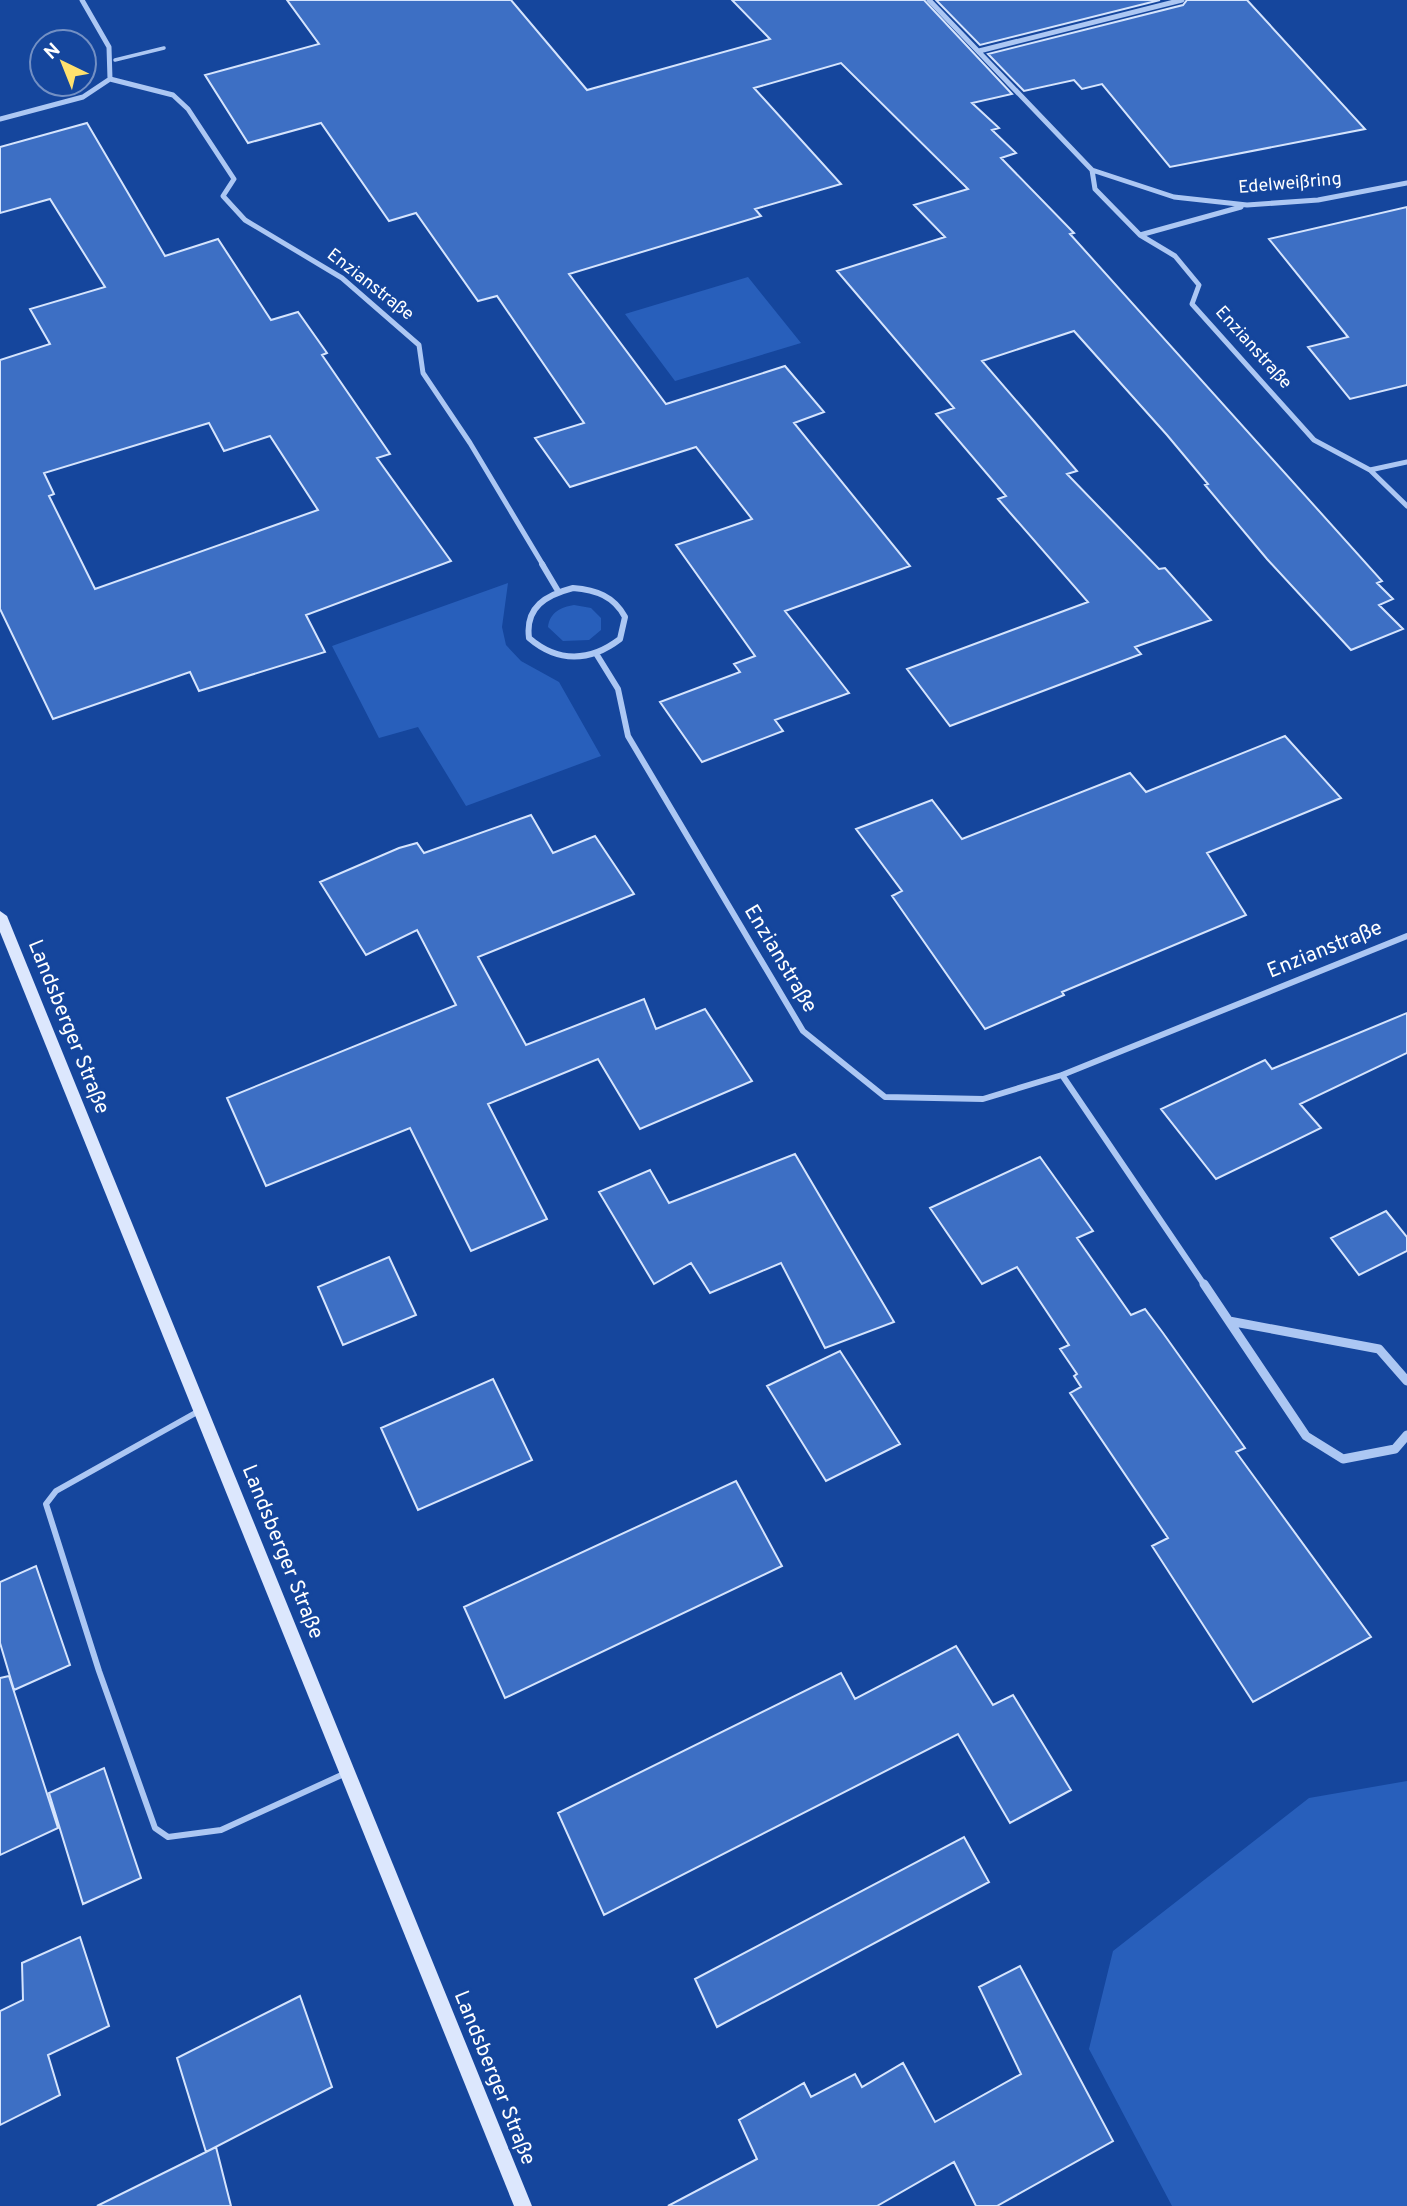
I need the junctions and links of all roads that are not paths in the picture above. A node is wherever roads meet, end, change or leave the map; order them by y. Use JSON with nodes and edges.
{"nodes":[{"id":1,"x":82,"y":0,"type":"edge"},
{"id":2,"x":929,"y":0,"type":"edge"},
{"id":3,"x":1182,"y":0,"type":"edge"},
{"id":4,"x":164,"y":48,"type":"dead end"},
{"id":5,"x":979,"y":51,"type":"junction"},
{"id":6,"x":115,"y":60,"type":"junction"},
{"id":7,"x":110,"y":79,"type":"junction"},
{"id":8,"x":0,"y":119,"type":"edge"},
{"id":9,"x":1092,"y":170,"type":"junction"},
{"id":10,"x":1407,"y":183,"type":"edge"},
{"id":11,"x":1247,"y":205,"type":"junction"},
{"id":12,"x":1139,"y":235,"type":"junction"},
{"id":13,"x":1407,"y":462,"type":"edge"},
{"id":14,"x":1370,"y":470,"type":"junction"},
{"id":15,"x":1407,"y":506,"type":"edge"},
{"id":16,"x":558,"y":591,"type":"junction"},
{"id":17,"x":597,"y":655,"type":"junction"},
{"id":18,"x":0,"y":916,"type":"edge"},
{"id":19,"x":1407,"y":936,"type":"edge"},
{"id":20,"x":1062,"y":1075,"type":"junction"},
{"id":21,"x":1229,"y":1321,"type":"junction"},
{"id":22,"x":1407,"y":1381,"type":"edge"},
{"id":23,"x":201,"y":1410,"type":"junction"},
{"id":24,"x":1407,"y":1435,"type":"edge"},
{"id":25,"x":349,"y":1772,"type":"junction"},
{"id":26,"x":523,"y":2206,"type":"edge"}],
"edges":[{"from":1,"to":6,"type":"street"},
{"from":2,"to":5,"type":"street","name":"Edelweißring"},
{"from":3,"to":5,"type":"street"},
{"from":4,"to":6,"type":"lane"},
{"from":5,"to":9,"type":"street","name":"Edelweißring"},
{"from":6,"to":7,"type":"street"},
{"from":7,"to":8,"type":"street"},
{"from":7,"to":16,"type":"street","name":"Enzianstraße"},
{"from":9,"to":11,"type":"street","name":"Edelweißring"},
{"from":9,"to":12,"type":"street","name":"Enzianstraße"},
{"from":10,"to":11,"type":"street","name":"Edelweißring"},
{"from":11,"to":12,"type":"street"},
{"from":12,"to":14,"type":"street","name":"Enzianstraße"},
{"from":13,"to":14,"type":"street"},
{"from":14,"to":15,"type":"street","name":"Enzianstraße"},
{"from":16,"to":17,"type":"street"},
{"from":16,"to":17,"type":"street"},
{"from":17,"to":20,"type":"street","name":"Enzianstraße"},
{"from":18,"to":23,"type":"street","name":"Landsberger Straße"},
{"from":19,"to":20,"type":"street","name":"Enzianstraße"},
{"from":20,"to":21,"type":"street"},
{"from":21,"to":22,"type":"street"},
{"from":21,"to":24,"type":"street"},
{"from":23,"to":25,"type":"street","name":"Landsberger Straße"},
{"from":23,"to":25,"type":"lane"},
{"from":25,"to":26,"type":"street","name":"Landsberger Straße"}]}
